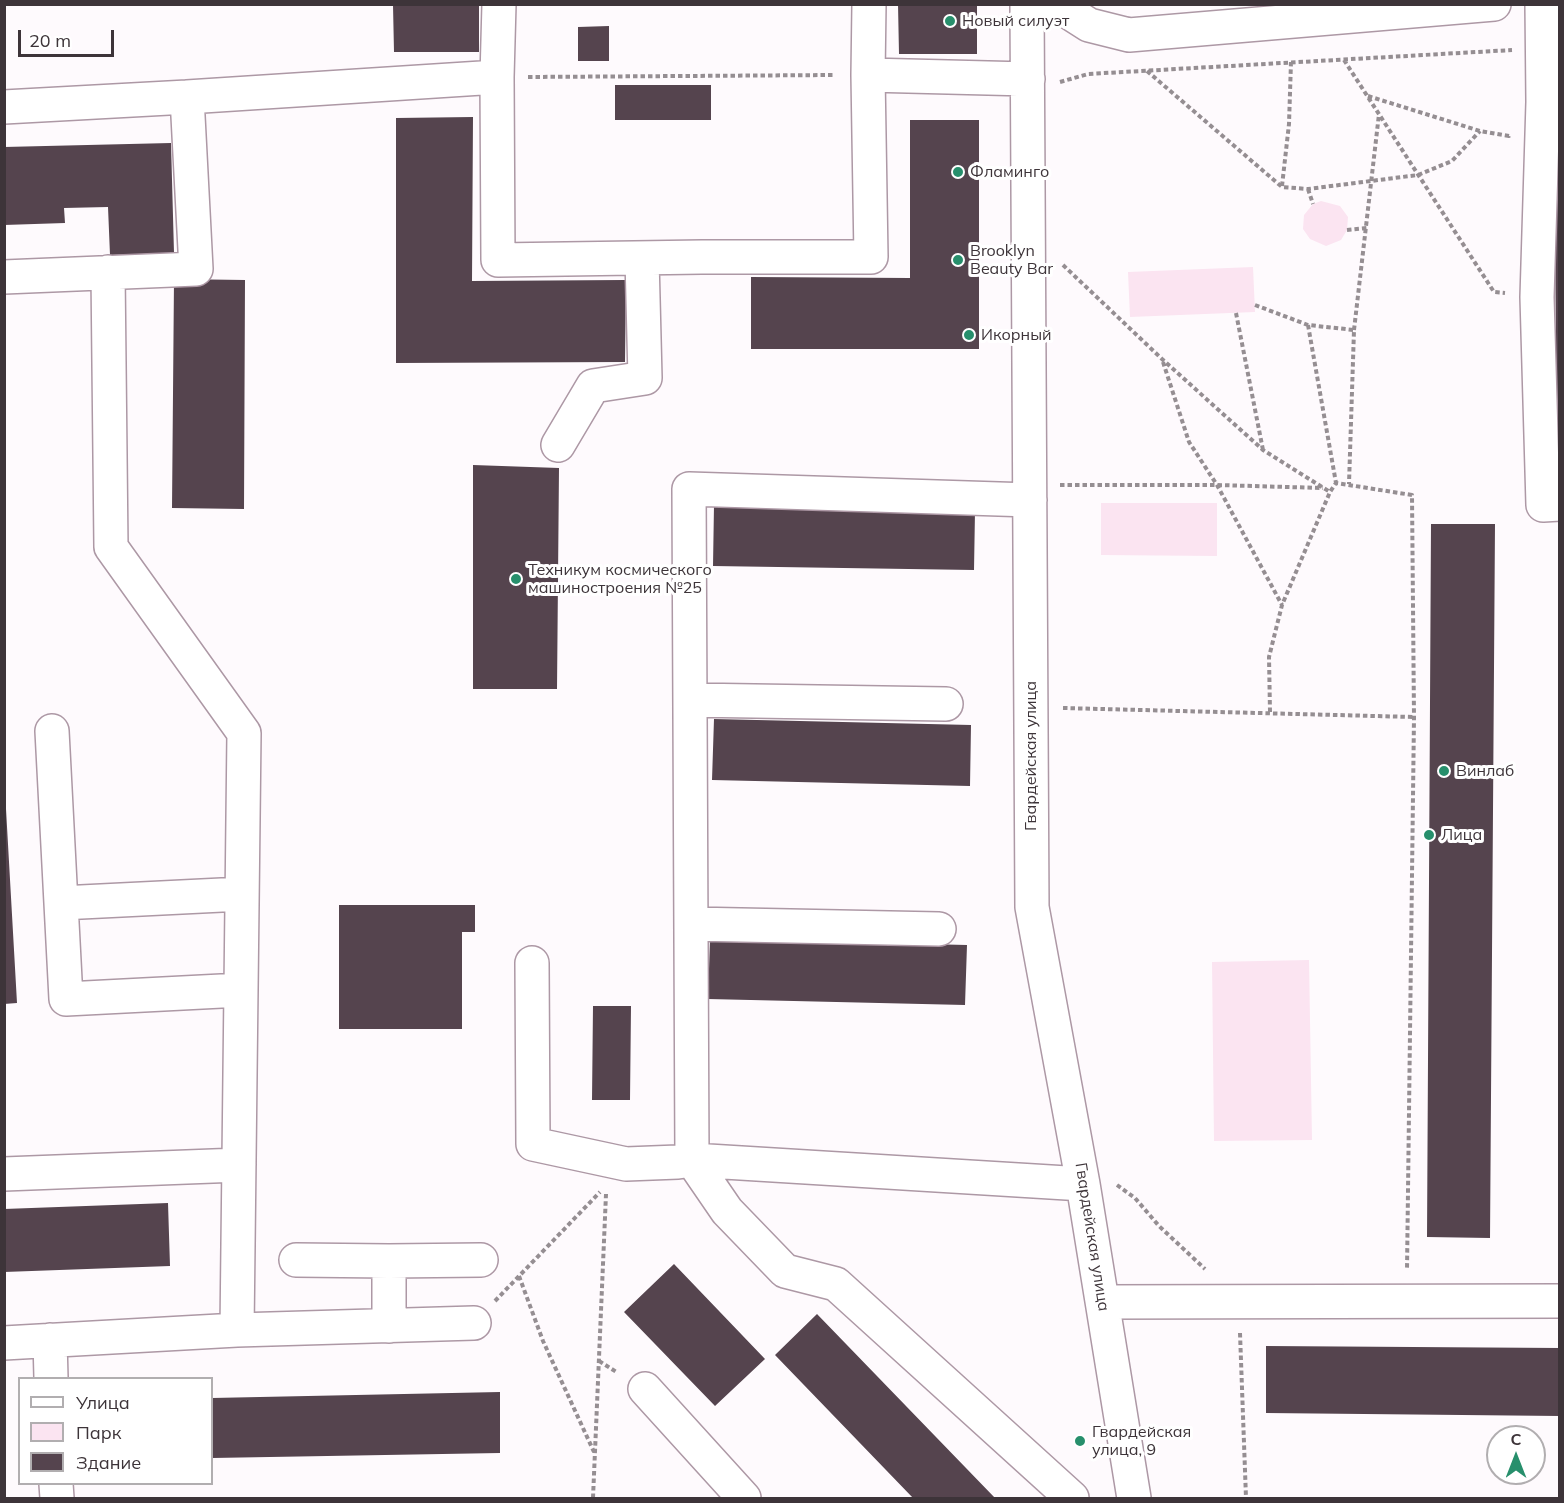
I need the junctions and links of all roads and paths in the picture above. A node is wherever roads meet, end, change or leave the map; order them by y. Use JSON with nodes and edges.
{"nodes":[{"id":1,"x":499,"y":4,"type":"edge"},
{"id":2,"x":869,"y":4,"type":"edge"},
{"id":3,"x":1027,"y":4,"type":"edge"},
{"id":4,"x":1056,"y":4,"type":"edge"},
{"id":5,"x":1494,"y":4,"type":"edge"},
{"id":6,"x":1542,"y":4,"type":"edge"},
{"id":7,"x":1543,"y":48,"type":"junction"},
{"id":8,"x":1344,"y":60,"type":"junction"},
{"id":9,"x":1291,"y":63,"type":"junction"},
{"id":10,"x":1146,"y":70,"type":"junction"},
{"id":11,"x":868,"y":75,"type":"junction"},
{"id":12,"x":497,"y":77,"type":"junction"},
{"id":13,"x":1028,"y":79,"type":"junction"},
{"id":14,"x":1060,"y":91,"type":"dead end"},
{"id":15,"x":1551,"y":95,"type":"edge"},
{"id":16,"x":1367,"y":96,"type":"junction"},
{"id":17,"x":187,"y":97,"type":"junction"},
{"id":18,"x":4,"y":107,"type":"edge"},
{"id":19,"x":1380,"y":114,"type":"junction"},
{"id":20,"x":1480,"y":131,"type":"junction"},
{"id":21,"x":1418,"y":175,"type":"junction"},
{"id":22,"x":1372,"y":181,"type":"junction"},
{"id":23,"x":1282,"y":187,"type":"junction"},
{"id":24,"x":1308,"y":189,"type":"junction"},
{"id":25,"x":1313,"y":204,"type":"dead end"},
{"id":26,"x":1367,"y":228,"type":"junction"},
{"id":27,"x":1347,"y":230,"type":"dead end"},
{"id":28,"x":1029,"y":232,"type":"junction"},
{"id":29,"x":642,"y":259,"type":"junction"},
{"id":30,"x":108,"y":272,"type":"junction"},
{"id":31,"x":4,"y":277,"type":"edge"},
{"id":32,"x":1537,"y":297,"type":"junction"},
{"id":33,"x":1255,"y":305,"type":"dead end"},
{"id":34,"x":1236,"y":313,"type":"dead end"},
{"id":35,"x":1308,"y":325,"type":"junction"},
{"id":36,"x":1354,"y":330,"type":"junction"},
{"id":37,"x":1162,"y":360,"type":"junction"},
{"id":38,"x":558,"y":445,"type":"dead end"},
{"id":39,"x":1263,"y":450,"type":"junction"},
{"id":40,"x":1336,"y":483,"type":"junction"},
{"id":41,"x":1349,"y":484,"type":"junction"},
{"id":42,"x":1217,"y":485,"type":"junction"},
{"id":43,"x":1323,"y":488,"type":"junction"},
{"id":44,"x":1330,"y":492,"type":"junction"},
{"id":45,"x":1030,"y":493,"type":"junction"},
{"id":46,"x":1560,"y":504,"type":"edge"},
{"id":47,"x":1282,"y":605,"type":"junction"},
{"id":48,"x":690,"y":700,"type":"junction"},
{"id":49,"x":946,"y":704,"type":"dead end"},
{"id":50,"x":1031,"y":707,"type":"junction"},
{"id":51,"x":1270,"y":712,"type":"junction"},
{"id":52,"x":1413,"y":717,"type":"junction"},
{"id":53,"x":52,"y":731,"type":"dead end"},
{"id":54,"x":242,"y":894,"type":"junction"},
{"id":55,"x":61,"y":903,"type":"junction"},
{"id":56,"x":691,"y":924,"type":"junction"},
{"id":57,"x":939,"y":929,"type":"dead end"},
{"id":58,"x":532,"y":963,"type":"dead end"},
{"id":59,"x":241,"y":990,"type":"junction"},
{"id":60,"x":692,"y":1160,"type":"junction"},
{"id":61,"x":239,"y":1165,"type":"junction"},
{"id":62,"x":4,"y":1174,"type":"edge"},
{"id":63,"x":1083,"y":1184,"type":"junction"},
{"id":64,"x":296,"y":1260,"type":"dead end"},
{"id":65,"x":481,"y":1260,"type":"dead end"},
{"id":66,"x":389,"y":1261,"type":"junction"},
{"id":67,"x":519,"y":1276,"type":"junction"},
{"id":68,"x":1407,"y":1301,"type":"junction"},
{"id":69,"x":1560,"y":1301,"type":"edge"},
{"id":70,"x":1102,"y":1302,"type":"junction"},
{"id":71,"x":1239,"y":1302,"type":"junction"},
{"id":72,"x":474,"y":1323,"type":"joint"},
{"id":73,"x":389,"y":1326,"type":"junction"},
{"id":74,"x":237,"y":1330,"type":"junction"},
{"id":75,"x":50,"y":1340,"type":"junction"},
{"id":76,"x":4,"y":1343,"type":"edge"},
{"id":77,"x":51,"y":1377,"type":"edge"},
{"id":78,"x":645,"y":1389,"type":"dead end"},
{"id":79,"x":595,"y":1455,"type":"junction"},
{"id":80,"x":593,"y":1498,"type":"edge"},
{"id":81,"x":744,"y":1498,"type":"edge"},
{"id":82,"x":1072,"y":1498,"type":"edge"},
{"id":83,"x":1134,"y":1498,"type":"edge"},
{"id":84,"x":1246,"y":1498,"type":"edge"}],
"edges":[{"from":1,"to":12,"type":"street"},
{"from":2,"to":11,"type":"street"},
{"from":3,"to":13,"type":"street","name":"Гвардейская улица"},
{"from":4,"to":5,"type":"street"},
{"from":6,"to":7,"type":"street"},
{"from":7,"to":8,"type":"path"},
{"from":7,"to":15,"type":"street"},
{"from":8,"to":9,"type":"path"},
{"from":8,"to":16,"type":"path"},
{"from":9,"to":10,"type":"path"},
{"from":9,"to":23,"type":"path"},
{"from":10,"to":14,"type":"path"},
{"from":10,"to":23,"type":"path"},
{"from":11,"to":12,"type":"path"},
{"from":11,"to":13,"type":"street"},
{"from":11,"to":29,"type":"street"},
{"from":12,"to":17,"type":"street"},
{"from":12,"to":29,"type":"street"},
{"from":13,"to":28,"type":"street","name":"Гвардейская улица"},
{"from":15,"to":20,"type":"path"},
{"from":15,"to":32,"type":"street"},
{"from":16,"to":19,"type":"path"},
{"from":16,"to":20,"type":"path"},
{"from":17,"to":18,"type":"street"},
{"from":17,"to":30,"type":"street"},
{"from":19,"to":21,"type":"path"},
{"from":19,"to":22,"type":"path"},
{"from":20,"to":21,"type":"path"},
{"from":21,"to":22,"type":"path"},
{"from":21,"to":32,"type":"path"},
{"from":22,"to":24,"type":"path"},
{"from":22,"to":26,"type":"path"},
{"from":23,"to":24,"type":"path"},
{"from":24,"to":25,"type":"path"},
{"from":26,"to":27,"type":"path"},
{"from":26,"to":36,"type":"path"},
{"from":28,"to":37,"type":"path"},
{"from":28,"to":45,"type":"street","name":"Гвардейская улица"},
{"from":29,"to":38,"type":"street"},
{"from":30,"to":31,"type":"street"},
{"from":30,"to":54,"type":"street"},
{"from":32,"to":46,"type":"street"},
{"from":33,"to":35,"type":"path"},
{"from":34,"to":39,"type":"path"},
{"from":35,"to":36,"type":"path"},
{"from":35,"to":40,"type":"path"},
{"from":36,"to":41,"type":"path"},
{"from":37,"to":39,"type":"path"},
{"from":37,"to":42,"type":"path"},
{"from":39,"to":43,"type":"path"},
{"from":40,"to":41,"type":"path"},
{"from":40,"to":44,"type":"path"},
{"from":41,"to":52,"type":"path"},
{"from":42,"to":43,"type":"path"},
{"from":42,"to":45,"type":"path"},
{"from":42,"to":47,"type":"path"},
{"from":43,"to":44,"type":"path"},
{"from":44,"to":47,"type":"path"},
{"from":45,"to":48,"type":"street"},
{"from":45,"to":50,"type":"street","name":"Гвардейская улица"},
{"from":47,"to":51,"type":"path"},
{"from":48,"to":49,"type":"street"},
{"from":48,"to":56,"type":"street"},
{"from":50,"to":51,"type":"path"},
{"from":50,"to":63,"type":"street","name":"Гвардейская улица"},
{"from":51,"to":52,"type":"path"},
{"from":52,"to":68,"type":"path"},
{"from":53,"to":55,"type":"street"},
{"from":54,"to":55,"type":"street"},
{"from":54,"to":59,"type":"street"},
{"from":55,"to":59,"type":"street"},
{"from":56,"to":57,"type":"street"},
{"from":56,"to":60,"type":"street"},
{"from":58,"to":60,"type":"street"},
{"from":59,"to":61,"type":"street"},
{"from":60,"to":63,"type":"street"},
{"from":60,"to":82,"type":"street"},
{"from":61,"to":62,"type":"street"},
{"from":61,"to":74,"type":"street"},
{"from":63,"to":70,"type":"street","name":"Гвардейская улица"},
{"from":63,"to":71,"type":"path"},
{"from":64,"to":66,"type":"street"},
{"from":65,"to":66,"type":"street"},
{"from":66,"to":73,"type":"street"},
{"from":67,"to":72,"type":"path"},
{"from":67,"to":79,"type":"path"},
{"from":67,"to":79,"type":"path"},
{"from":68,"to":69,"type":"street"},
{"from":68,"to":71,"type":"street"},
{"from":70,"to":71,"type":"street"},
{"from":70,"to":83,"type":"street","name":"Гвардейская улица"},
{"from":71,"to":84,"type":"path"},
{"from":72,"to":73,"type":"street"},
{"from":73,"to":74,"type":"street"},
{"from":74,"to":75,"type":"street"},
{"from":75,"to":76,"type":"street"},
{"from":75,"to":77,"type":"street"},
{"from":78,"to":81,"type":"street"},
{"from":79,"to":80,"type":"path"}]}
